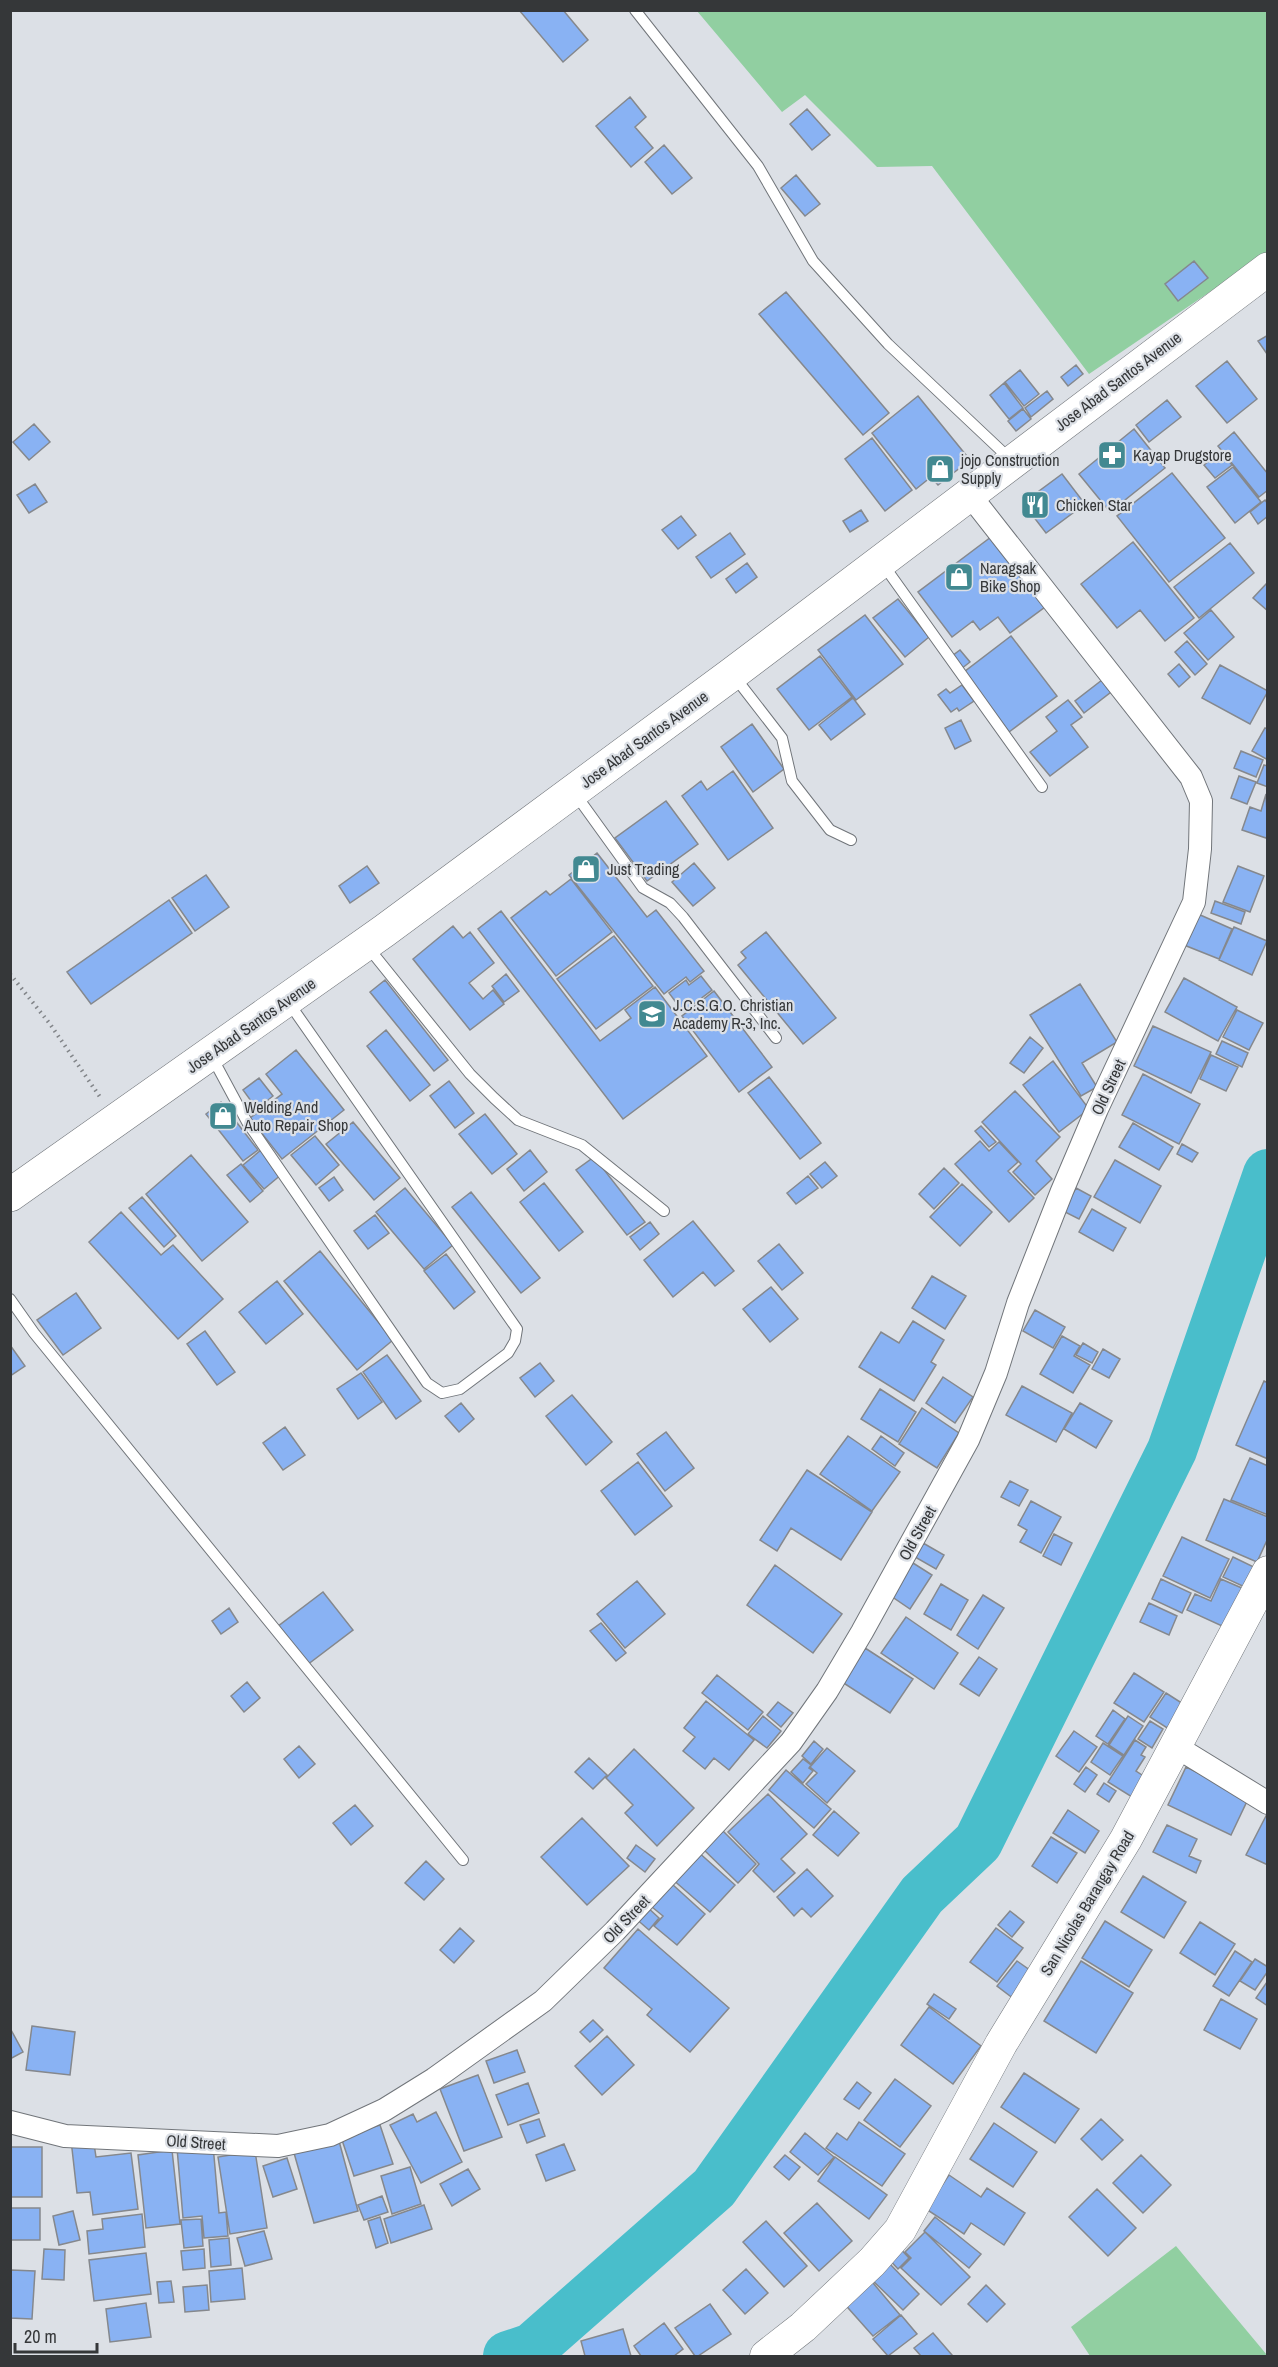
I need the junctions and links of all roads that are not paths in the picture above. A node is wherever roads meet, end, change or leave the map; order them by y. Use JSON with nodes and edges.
{"nodes":[{"id":1,"x":635,"y":10,"type":"edge"},
{"id":2,"x":1268,"y":269,"type":"edge"},
{"id":3,"x":1012,"y":461,"type":"junction"},
{"id":4,"x":969,"y":494,"type":"junction"},
{"id":5,"x":880,"y":561,"type":"junction"},
{"id":6,"x":732,"y":674,"type":"junction"},
{"id":7,"x":1042,"y":787,"type":"dead end"},
{"id":8,"x":573,"y":791,"type":"junction"},
{"id":9,"x":850,"y":840,"type":"dead end"},
{"id":10,"x":366,"y":944,"type":"junction"},
{"id":11,"x":287,"y":1000,"type":"junction"},
{"id":12,"x":776,"y":1038,"type":"dead end"},
{"id":13,"x":211,"y":1054,"type":"junction"},
{"id":14,"x":10,"y":1195,"type":"edge"},
{"id":15,"x":664,"y":1211,"type":"dead end"},
{"id":16,"x":10,"y":1299,"type":"edge"},
{"id":17,"x":1268,"y":1572,"type":"edge"},
{"id":18,"x":1175,"y":1746,"type":"junction"},
{"id":19,"x":1268,"y":1803,"type":"edge"},
{"id":20,"x":463,"y":1860,"type":"dead end"},
{"id":21,"x":10,"y":2122,"type":"edge"},
{"id":22,"x":766,"y":2356,"type":"edge"}],
"edges":[{"from":1,"to":3,"type":"lane"},
{"from":2,"to":3,"type":"highway","name":"Jose Abad Santos Avenue"},
{"from":3,"to":4,"type":"highway","name":"Jose Abad Santos Avenue"},
{"from":4,"to":5,"type":"highway","name":"Jose Abad Santos Avenue"},
{"from":4,"to":21,"type":"street","name":"Old Street"},
{"from":5,"to":6,"type":"highway","name":"Jose Abad Santos Avenue"},
{"from":5,"to":7,"type":"lane"},
{"from":6,"to":8,"type":"highway","name":"Jose Abad Santos Avenue"},
{"from":6,"to":9,"type":"lane"},
{"from":8,"to":10,"type":"highway","name":"Jose Abad Santos Avenue"},
{"from":8,"to":12,"type":"lane"},
{"from":10,"to":11,"type":"highway","name":"Jose Abad Santos Avenue"},
{"from":10,"to":15,"type":"lane"},
{"from":11,"to":13,"type":"highway","name":"Jose Abad Santos Avenue"},
{"from":11,"to":13,"type":"lane"},
{"from":13,"to":14,"type":"highway","name":"Jose Abad Santos Avenue"},
{"from":16,"to":20,"type":"lane"},
{"from":17,"to":18,"type":"street","name":"San Nicolas Barangay Road"},
{"from":18,"to":19,"type":"street"},
{"from":18,"to":22,"type":"street","name":"San Nicolas Barangay Road"}]}
